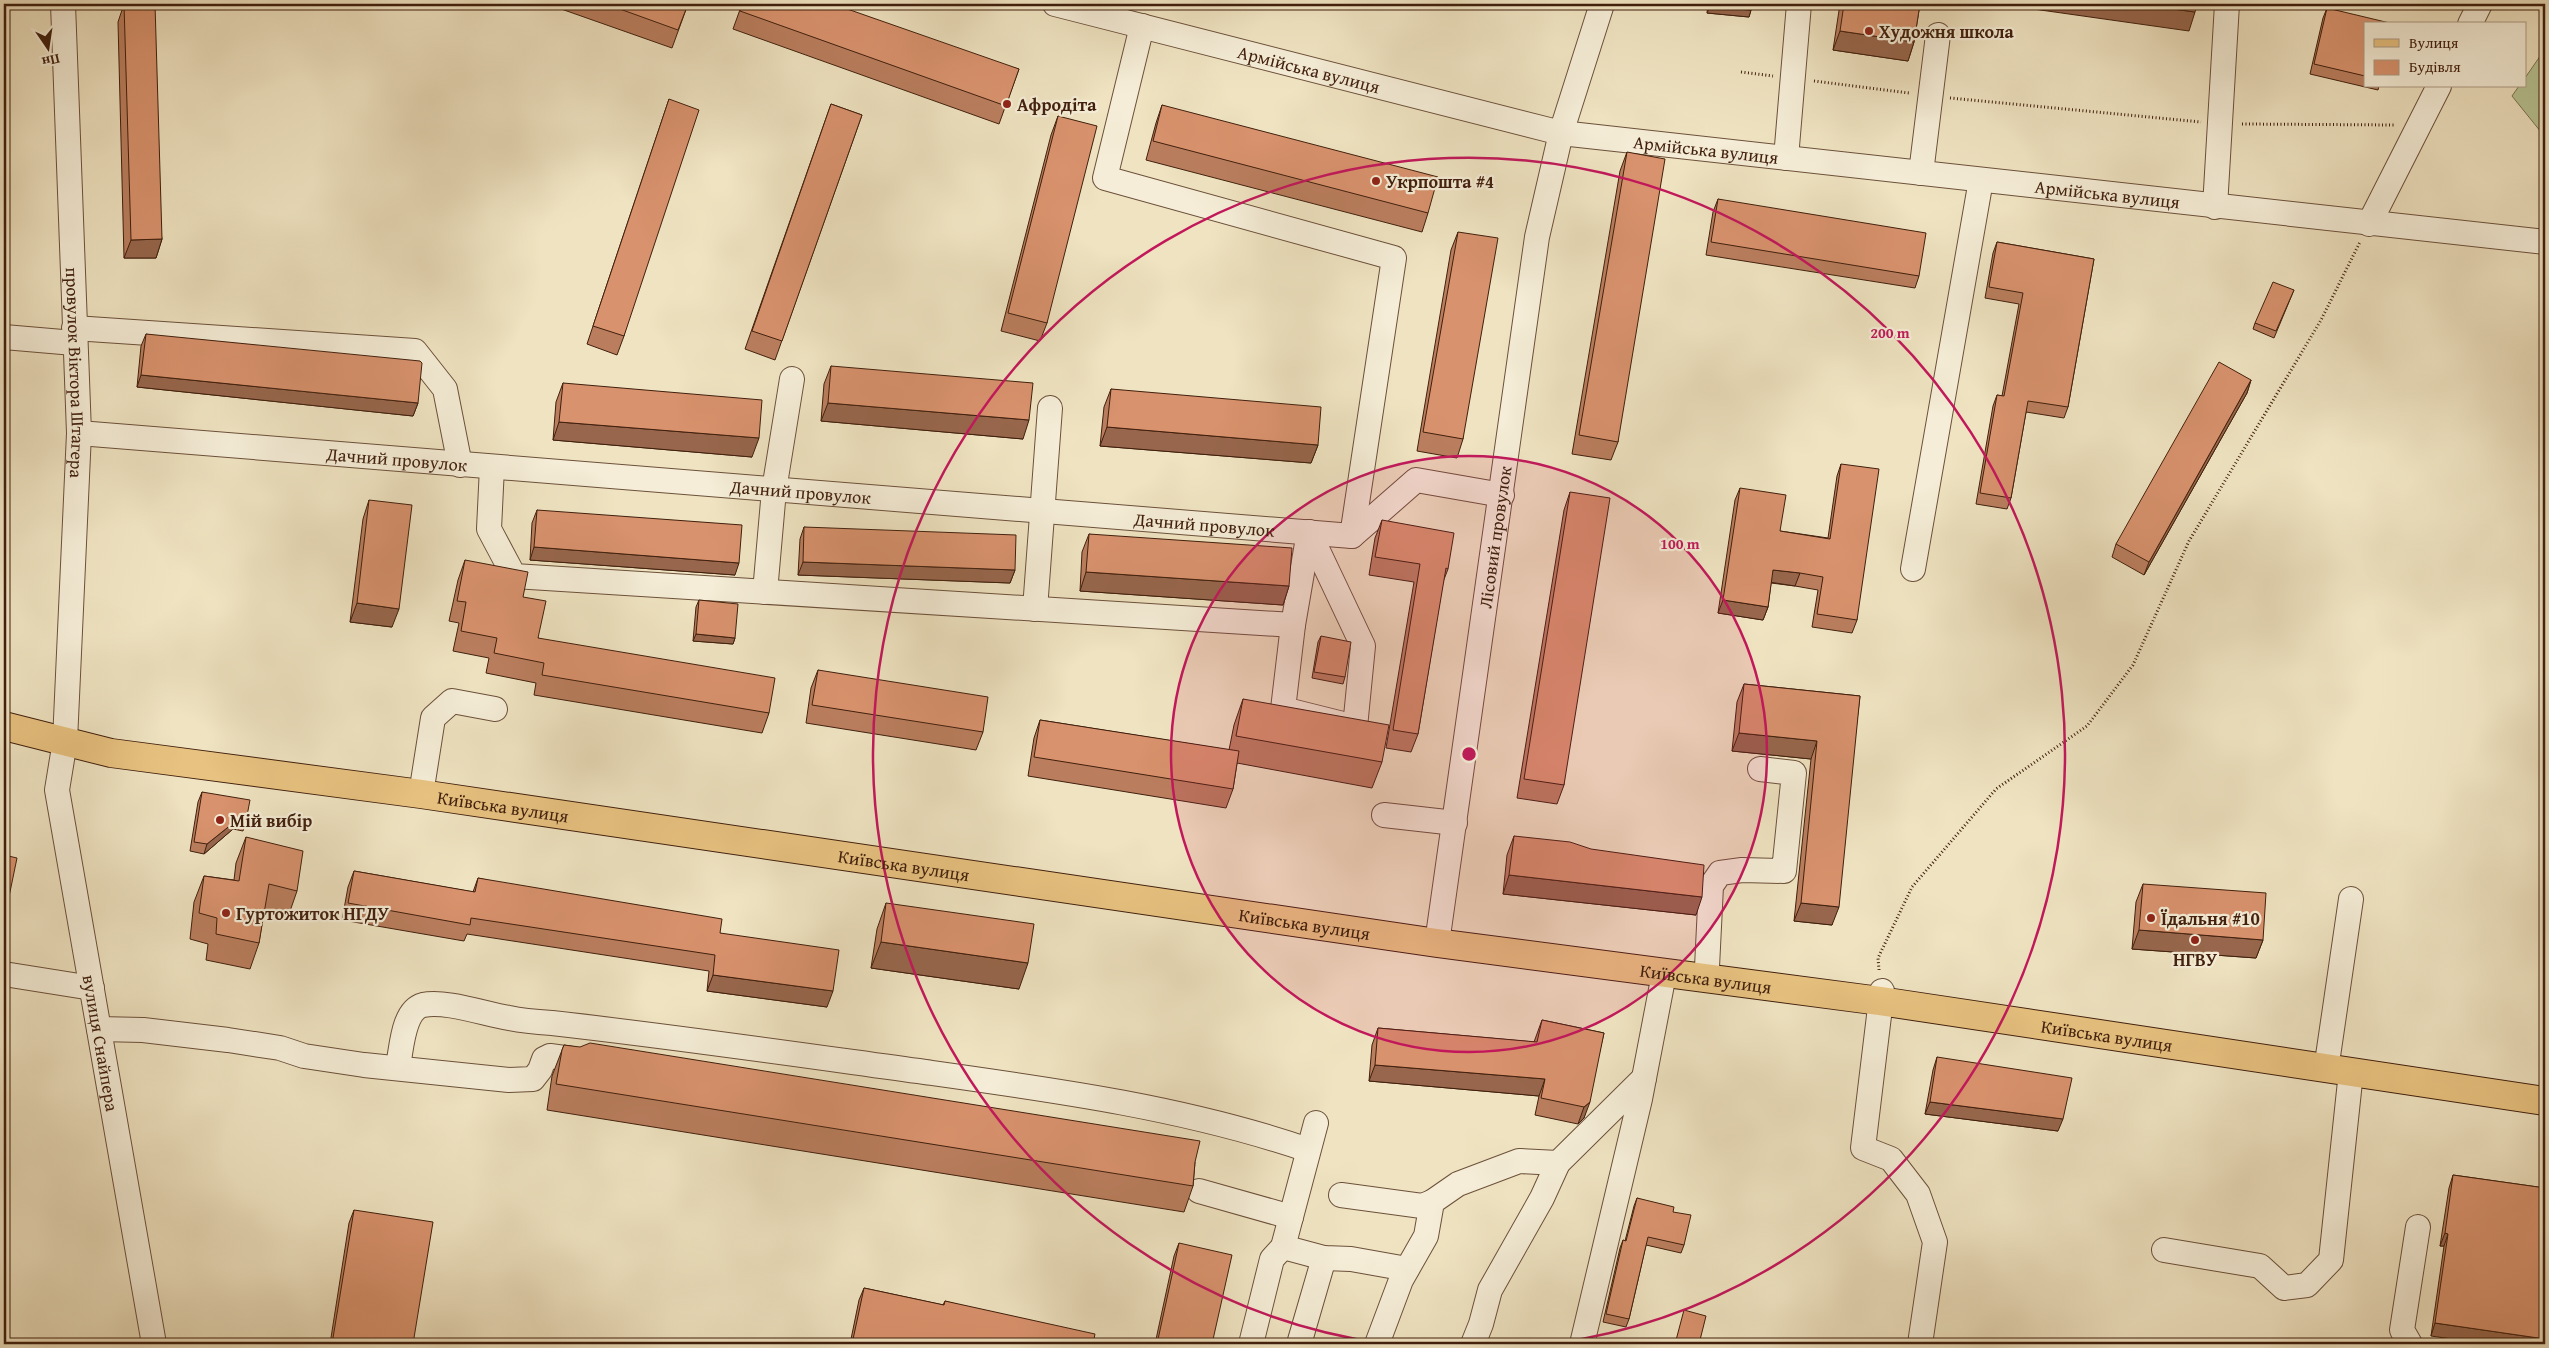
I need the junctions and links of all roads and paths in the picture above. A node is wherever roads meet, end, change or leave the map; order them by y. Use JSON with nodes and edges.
{"nodes":[{"id":1,"x":63,"y":4,"type":"edge"},
{"id":2,"x":1055,"y":4,"type":"edge"},
{"id":3,"x":1602,"y":4,"type":"edge"},
{"id":4,"x":1799,"y":4,"type":"edge"},
{"id":5,"x":2227,"y":4,"type":"edge"},
{"id":6,"x":2480,"y":4,"type":"edge"},
{"id":7,"x":2471,"y":22,"type":"edge"},
{"id":8,"x":1142,"y":26,"type":"junction"},
{"id":9,"x":1938,"y":35,"type":"dead end"},
{"id":10,"x":1741,"y":72,"type":"dead end"},
{"id":11,"x":1792,"y":78,"type":"junction"},
{"id":12,"x":2438,"y":88,"type":"edge"},
{"id":13,"x":1930,"y":96,"type":"junction"},
{"id":14,"x":2220,"y":124,"type":"junction"},
{"id":15,"x":2419,"y":126,"type":"junction"},
{"id":16,"x":1560,"y":133,"type":"junction"},
{"id":17,"x":1786,"y":158,"type":"junction"},
{"id":18,"x":1921,"y":174,"type":"junction"},
{"id":19,"x":1981,"y":180,"type":"junction"},
{"id":20,"x":2215,"y":206,"type":"junction"},
{"id":21,"x":2369,"y":224,"type":"junction"},
{"id":22,"x":2545,"y":242,"type":"edge"},
{"id":23,"x":74,"y":336,"type":"junction"},
{"id":24,"x":4,"y":337,"type":"edge"},
{"id":25,"x":792,"y":379,"type":"dead end"},
{"id":26,"x":1050,"y":408,"type":"dead end"},
{"id":27,"x":79,"y":433,"type":"junction"},
{"id":28,"x":460,"y":464,"type":"junction"},
{"id":29,"x":492,"y":467,"type":"junction"},
{"id":30,"x":774,"y":490,"type":"junction"},
{"id":31,"x":1502,"y":495,"type":"junction"},
{"id":32,"x":1042,"y":511,"type":"junction"},
{"id":33,"x":1309,"y":532,"type":"junction"},
{"id":34,"x":1352,"y":536,"type":"junction"},
{"id":35,"x":1913,"y":569,"type":"dead end"},
{"id":36,"x":765,"y":592,"type":"junction"},
{"id":37,"x":1035,"y":609,"type":"junction"},
{"id":38,"x":1293,"y":625,"type":"junction"},
{"id":39,"x":495,"y":709,"type":"dead end"},
{"id":40,"x":4,"y":726,"type":"edge"},
{"id":41,"x":66,"y":741,"type":"junction"},
{"id":42,"x":1760,"y":769,"type":"dead end"},
{"id":43,"x":422,"y":787,"type":"junction"},
{"id":44,"x":1384,"y":815,"type":"dead end"},
{"id":45,"x":1454,"y":822,"type":"junction"},
{"id":46,"x":2351,"y":899,"type":"dead end"},
{"id":47,"x":1438,"y":937,"type":"junction"},
{"id":48,"x":1707,"y":967,"type":"junction"},
{"id":49,"x":4,"y":974,"type":"edge"},
{"id":50,"x":1664,"y":974,"type":"junction"},
{"id":51,"x":92,"y":988,"type":"junction"},
{"id":52,"x":1881,"y":996,"type":"junction"},
{"id":53,"x":99,"y":1029,"type":"junction"},
{"id":54,"x":2328,"y":1056,"type":"junction"},
{"id":55,"x":572,"y":1059,"type":"edge"},
{"id":56,"x":399,"y":1060,"type":"dead end"},
{"id":57,"x":2351,"y":1072,"type":"junction"},
{"id":58,"x":1644,"y":1078,"type":"junction"},
{"id":59,"x":2545,"y":1088,"type":"edge"},
{"id":60,"x":2545,"y":1102,"type":"edge"},
{"id":61,"x":1316,"y":1122,"type":"dead end"},
{"id":62,"x":1308,"y":1150,"type":"junction"},
{"id":63,"x":1558,"y":1163,"type":"junction"},
{"id":64,"x":1199,"y":1191,"type":"edge"},
{"id":65,"x":1341,"y":1195,"type":"dead end"},
{"id":66,"x":1432,"y":1202,"type":"junction"},
{"id":67,"x":1291,"y":1217,"type":"junction"},
{"id":68,"x":2418,"y":1227,"type":"dead end"},
{"id":69,"x":1283,"y":1247,"type":"junction"},
{"id":70,"x":2164,"y":1250,"type":"dead end"},
{"id":71,"x":1324,"y":1258,"type":"junction"},
{"id":72,"x":1407,"y":1269,"type":"junction"},
{"id":73,"x":154,"y":1344,"type":"edge"},
{"id":74,"x":1251,"y":1344,"type":"edge"},
{"id":75,"x":1299,"y":1344,"type":"edge"},
{"id":76,"x":1377,"y":1344,"type":"edge"},
{"id":77,"x":1473,"y":1344,"type":"edge"},
{"id":78,"x":1582,"y":1344,"type":"edge"},
{"id":79,"x":1920,"y":1344,"type":"edge"},
{"id":80,"x":2410,"y":1344,"type":"edge"}],
"edges":[{"from":1,"to":23,"type":"street","name":"провулок Віктора Штагера"},
{"from":2,"to":8,"type":"street","name":"Армійська вулиця"},
{"from":3,"to":16,"type":"street","name":"Лісовий провулок"},
{"from":4,"to":11,"type":"street"},
{"from":5,"to":14,"type":"street"},
{"from":6,"to":7,"type":"street"},
{"from":8,"to":16,"type":"street","name":"Армійська вулиця"},
{"from":8,"to":34,"type":"street"},
{"from":9,"to":13,"type":"street"},
{"from":10,"to":11,"type":"path"},
{"from":11,"to":13,"type":"path"},
{"from":11,"to":17,"type":"street"},
{"from":12,"to":15,"type":"street"},
{"from":13,"to":14,"type":"path"},
{"from":13,"to":18,"type":"street"},
{"from":14,"to":15,"type":"path"},
{"from":14,"to":20,"type":"street"},
{"from":15,"to":21,"type":"street"},
{"from":16,"to":17,"type":"street","name":"Армійська вулиця"},
{"from":16,"to":31,"type":"street","name":"Лісовий провулок"},
{"from":17,"to":18,"type":"street","name":"Армійська вулиця"},
{"from":18,"to":19,"type":"street","name":"Армійська вулиця"},
{"from":19,"to":20,"type":"street","name":"Армійська вулиця"},
{"from":19,"to":35,"type":"street"},
{"from":20,"to":21,"type":"street","name":"Армійська вулиця"},
{"from":21,"to":22,"type":"street","name":"Армійська вулиця"},
{"from":21,"to":52,"type":"path"},
{"from":23,"to":24,"type":"street"},
{"from":23,"to":27,"type":"street","name":"провулок Віктора Штагера"},
{"from":23,"to":28,"type":"street"},
{"from":25,"to":30,"type":"street"},
{"from":26,"to":32,"type":"street"},
{"from":27,"to":28,"type":"street","name":"Дачний провулок"},
{"from":27,"to":41,"type":"street","name":"провулок Віктора Штагера"},
{"from":28,"to":29,"type":"street","name":"Дачний провулок"},
{"from":29,"to":30,"type":"street","name":"Дачний провулок"},
{"from":29,"to":36,"type":"street"},
{"from":30,"to":32,"type":"street","name":"Дачний провулок"},
{"from":30,"to":36,"type":"street"},
{"from":31,"to":34,"type":"street"},
{"from":31,"to":45,"type":"street","name":"Лісовий провулок"},
{"from":32,"to":33,"type":"street","name":"Дачний провулок"},
{"from":32,"to":37,"type":"street"},
{"from":33,"to":34,"type":"street","name":"Дачний провулок"},
{"from":33,"to":38,"type":"street"},
{"from":33,"to":38,"type":"street"},
{"from":36,"to":37,"type":"street"},
{"from":37,"to":38,"type":"street"},
{"from":39,"to":43,"type":"street"},
{"from":40,"to":41,"type":"main road","name":"Київська вулиця"},
{"from":41,"to":43,"type":"main road","name":"Київська вулиця"},
{"from":41,"to":51,"type":"street","name":"вулиця Снайпера"},
{"from":42,"to":48,"type":"street"},
{"from":43,"to":47,"type":"main road","name":"Київська вулиця"},
{"from":44,"to":45,"type":"street"},
{"from":45,"to":47,"type":"street","name":"Лісовий провулок"},
{"from":46,"to":54,"type":"street"},
{"from":47,"to":48,"type":"main road","name":"Київська вулиця"},
{"from":47,"to":50,"type":"main road","name":"Київська вулиця"},
{"from":48,"to":52,"type":"main road","name":"Київська вулиця"},
{"from":49,"to":51,"type":"street"},
{"from":50,"to":52,"type":"main road","name":"Київська вулиця"},
{"from":50,"to":58,"type":"street"},
{"from":51,"to":53,"type":"street","name":"вулиця Снайпера"},
{"from":52,"to":54,"type":"main road","name":"Київська вулиця"},
{"from":52,"to":57,"type":"main road","name":"Київська вулиця"},
{"from":52,"to":79,"type":"street"},
{"from":53,"to":55,"type":"street"},
{"from":53,"to":73,"type":"street","name":"вулиця Снайпера"},
{"from":54,"to":59,"type":"main road","name":"Київська вулиця"},
{"from":56,"to":62,"type":"street"},
{"from":57,"to":60,"type":"main road","name":"Київська вулиця"},
{"from":57,"to":70,"type":"street"},
{"from":58,"to":63,"type":"street"},
{"from":58,"to":78,"type":"street"},
{"from":61,"to":62,"type":"street"},
{"from":62,"to":67,"type":"street"},
{"from":63,"to":66,"type":"street"},
{"from":63,"to":77,"type":"street"},
{"from":64,"to":67,"type":"street"},
{"from":65,"to":66,"type":"street"},
{"from":66,"to":72,"type":"street"},
{"from":67,"to":69,"type":"street"},
{"from":68,"to":80,"type":"street"},
{"from":69,"to":71,"type":"street"},
{"from":69,"to":74,"type":"street"},
{"from":71,"to":72,"type":"street"},
{"from":71,"to":75,"type":"street"},
{"from":72,"to":76,"type":"street"}]}
